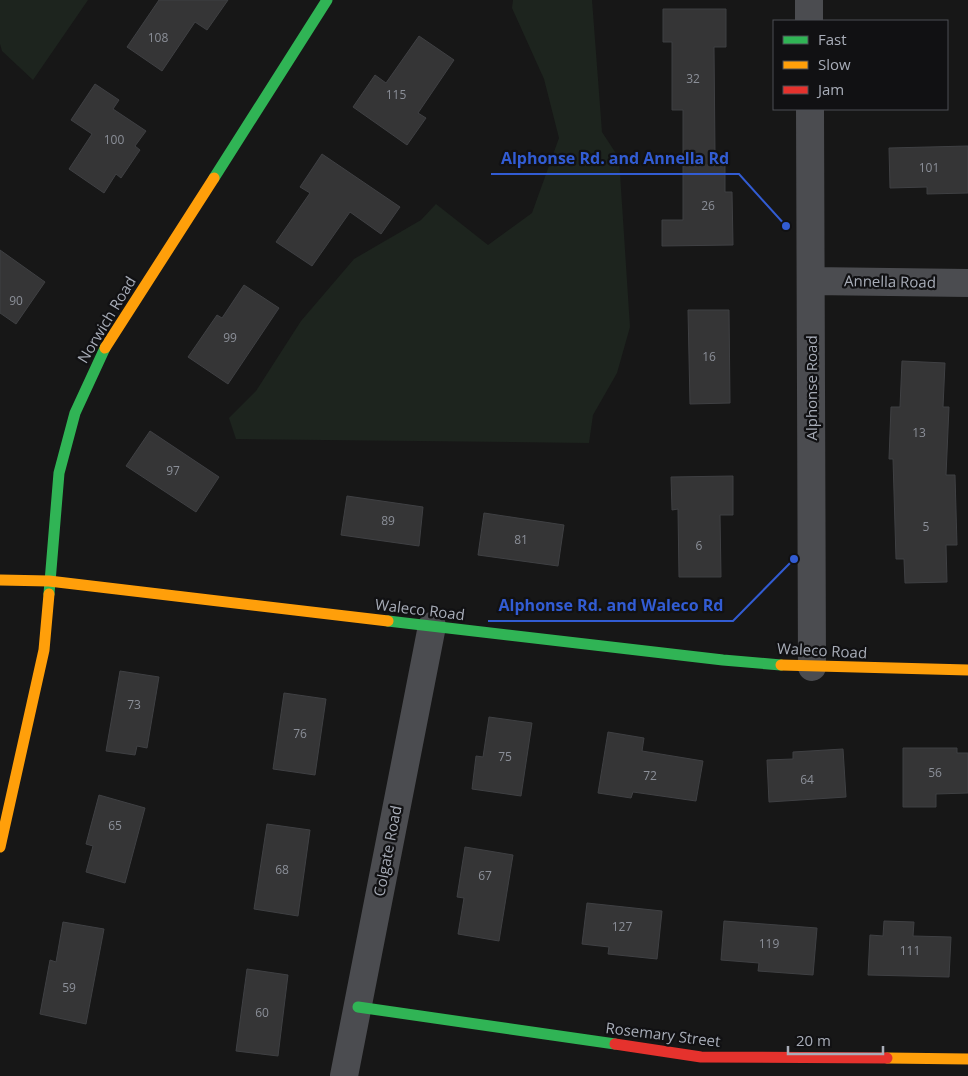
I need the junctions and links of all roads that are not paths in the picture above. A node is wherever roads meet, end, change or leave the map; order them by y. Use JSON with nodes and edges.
{"nodes":[{"id":1,"x":327,"y":0,"type":"edge"},
{"id":2,"x":809,"y":0,"type":"edge"},
{"id":3,"x":809,"y":20,"type":"edge"},
{"id":4,"x":810,"y":110,"type":"edge"},
{"id":5,"x":812,"y":281,"type":"junction"},
{"id":6,"x":968,"y":283,"type":"edge"},
{"id":7,"x":0,"y":580,"type":"edge"},
{"id":8,"x":50,"y":581,"type":"junction"},
{"id":9,"x":432,"y":626,"type":"junction"},
{"id":10,"x":812,"y":667,"type":"junction"},
{"id":11,"x":968,"y":670,"type":"edge"},
{"id":12,"x":0,"y":847,"type":"edge"},
{"id":13,"x":358,"y":1007,"type":"junction"},
{"id":14,"x":968,"y":1059,"type":"edge"},
{"id":15,"x":344,"y":1076,"type":"edge"}],
"edges":[{"from":1,"to":8,"type":"street","name":"Norwich Road"},
{"from":2,"to":3,"type":"street"},
{"from":4,"to":5,"type":"street","name":"Alphonse Road"},
{"from":5,"to":6,"type":"street","name":"Annella Road"},
{"from":5,"to":10,"type":"street","name":"Alphonse Road"},
{"from":7,"to":8,"type":"street","name":"Waleco Road"},
{"from":8,"to":9,"type":"street","name":"Waleco Road"},
{"from":8,"to":12,"type":"street","name":"Norwich Road"},
{"from":9,"to":10,"type":"street","name":"Waleco Road"},
{"from":9,"to":13,"type":"street","name":"Colgate Road"},
{"from":10,"to":11,"type":"street","name":"Waleco Road"},
{"from":13,"to":14,"type":"street","name":"Rosemary Street"},
{"from":13,"to":15,"type":"street","name":"Colgate Road"}]}
